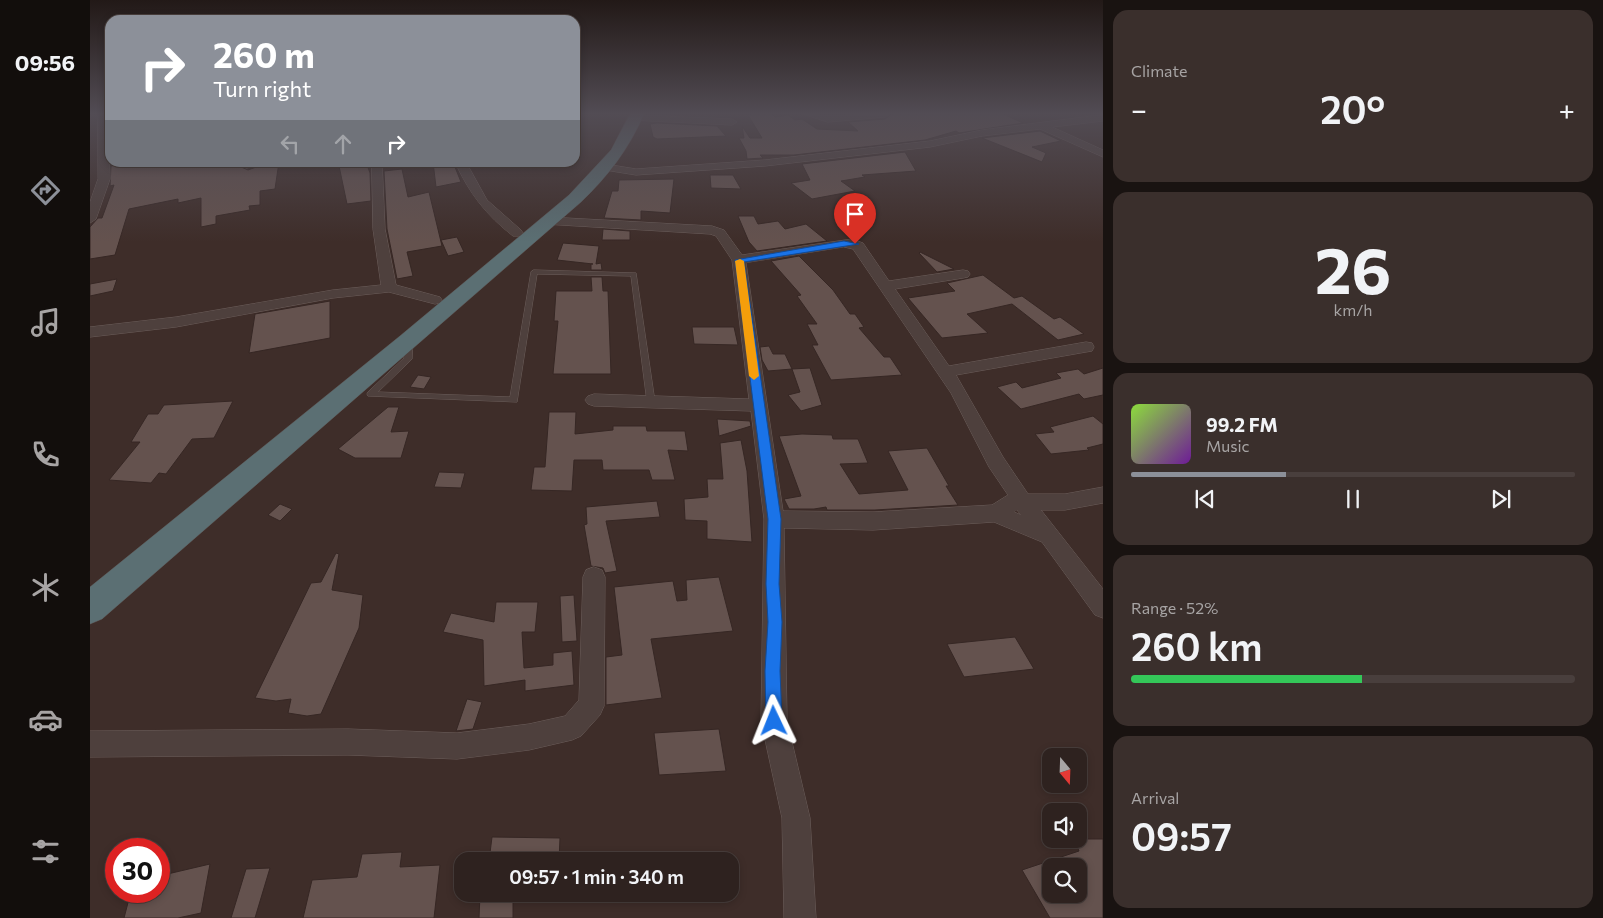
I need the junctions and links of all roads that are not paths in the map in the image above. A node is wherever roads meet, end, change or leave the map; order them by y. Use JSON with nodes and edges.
{"nodes":[{"id":1,"x":103,"y":157,"type":"edge"},
{"id":2,"x":597,"y":157,"type":"edge"},
{"id":3,"x":613,"y":157,"type":"edge"},
{"id":4,"x":818,"y":157,"type":"edge"},
{"id":5,"x":377,"y":167,"type":"edge"},
{"id":6,"x":462,"y":167,"type":"edge"},
{"id":7,"x":606,"y":167,"type":"junction"},
{"id":8,"x":90,"y":219,"type":"edge"},
{"id":9,"x":548,"y":221,"type":"junction"},
{"id":10,"x":517,"y":233,"type":"junction"},
{"id":11,"x":739,"y":260,"type":"junction"},
{"id":12,"x":963,"y":274,"type":"dead end"},
{"id":13,"x":886,"y":286,"type":"junction"},
{"id":14,"x":389,"y":288,"type":"junction"},
{"id":15,"x":435,"y":300,"type":"junction"},
{"id":16,"x":90,"y":332,"type":"edge"},
{"id":17,"x":408,"y":340,"type":"junction"},
{"id":18,"x":1086,"y":347,"type":"dead end"},
{"id":19,"x":944,"y":372,"type":"junction"},
{"id":20,"x":594,"y":400,"type":"dead end"},
{"id":21,"x":651,"y":402,"type":"junction"},
{"id":22,"x":758,"y":404,"type":"junction"},
{"id":23,"x":1103,"y":495,"type":"edge"},
{"id":24,"x":1022,"y":500,"type":"junction"},
{"id":25,"x":1064,"y":502,"type":"junction"},
{"id":26,"x":995,"y":513,"type":"junction"},
{"id":27,"x":774,"y":519,"type":"junction"},
{"id":28,"x":1043,"y":529,"type":"junction"},
{"id":29,"x":594,"y":577,"type":"dead end"},
{"id":30,"x":90,"y":584,"type":"edge"},
{"id":31,"x":90,"y":608,"type":"edge"},
{"id":32,"x":1103,"y":608,"type":"edge"},
{"id":33,"x":90,"y":744,"type":"edge"},
{"id":34,"x":800,"y":918,"type":"edge"}],
"edges":[{"from":1,"to":8,"type":"street"},
{"from":2,"to":10,"type":"highway"},
{"from":3,"to":7,"type":"highway"},
{"from":4,"to":7,"type":"street"},
{"from":5,"to":14,"type":"street"},
{"from":6,"to":10,"type":"street"},
{"from":7,"to":9,"type":"highway"},
{"from":9,"to":11,"type":"street"},
{"from":9,"to":17,"type":"highway"},
{"from":10,"to":15,"type":"highway"},
{"from":11,"to":13,"type":"street"},
{"from":11,"to":22,"type":"street"},
{"from":12,"to":13,"type":"street"},
{"from":13,"to":19,"type":"street"},
{"from":14,"to":15,"type":"street"},
{"from":14,"to":16,"type":"street"},
{"from":15,"to":30,"type":"highway"},
{"from":17,"to":21,"type":"lane"},
{"from":17,"to":31,"type":"highway"},
{"from":18,"to":19,"type":"street"},
{"from":19,"to":24,"type":"street"},
{"from":20,"to":21,"type":"street"},
{"from":21,"to":22,"type":"street"},
{"from":22,"to":27,"type":"street"},
{"from":23,"to":25,"type":"street"},
{"from":24,"to":25,"type":"street"},
{"from":24,"to":26,"type":"street"},
{"from":24,"to":28,"type":"street"},
{"from":25,"to":28,"type":"street"},
{"from":26,"to":27,"type":"street"},
{"from":26,"to":28,"type":"street"},
{"from":27,"to":34,"type":"street"},
{"from":28,"to":32,"type":"street"},
{"from":29,"to":33,"type":"street"}]}
